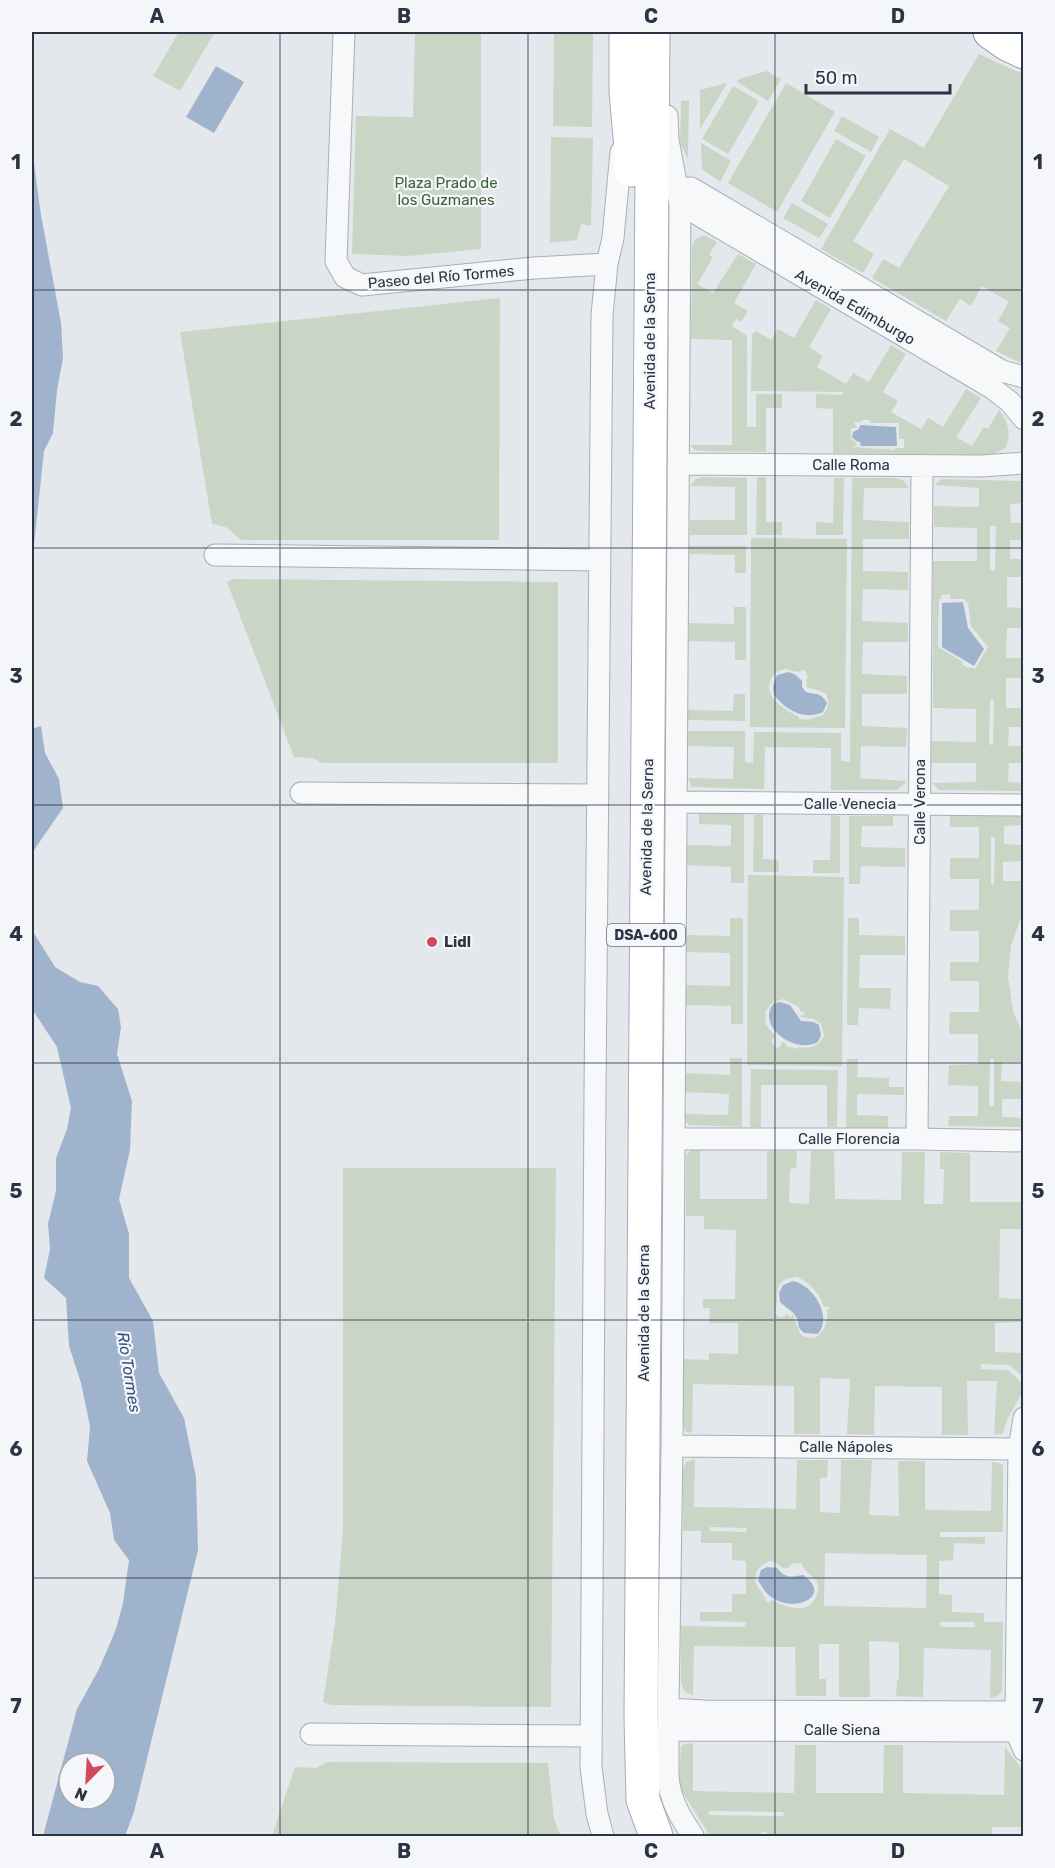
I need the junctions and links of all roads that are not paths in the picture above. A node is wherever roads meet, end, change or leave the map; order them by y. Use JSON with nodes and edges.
{"nodes":[{"id":1,"x":344,"y":32,"type":"edge"},
{"id":2,"x":626,"y":32,"type":"edge"},
{"id":3,"x":990,"y":32,"type":"edge"},
{"id":4,"x":660,"y":37,"type":"edge"},
{"id":5,"x":1023,"y":52,"type":"edge"},
{"id":6,"x":626,"y":104,"type":"junction"},
{"id":7,"x":679,"y":197,"type":"junction"},
{"id":8,"x":607,"y":264,"type":"junction"},
{"id":9,"x":1023,"y":377,"type":"edge"},
{"id":10,"x":1023,"y":419,"type":"edge"},
{"id":11,"x":1023,"y":463,"type":"edge"},
{"id":12,"x":678,"y":464,"type":"junction"},
{"id":13,"x":922,"y":466,"type":"junction"},
{"id":14,"x":215,"y":555,"type":"dead end"},
{"id":15,"x":599,"y":560,"type":"junction"},
{"id":16,"x":301,"y":793,"type":"dead end"},
{"id":17,"x":598,"y":795,"type":"junction"},
{"id":18,"x":676,"y":802,"type":"junction"},
{"id":19,"x":920,"y":804,"type":"junction"},
{"id":20,"x":1023,"y":805,"type":"edge"},
{"id":21,"x":674,"y":1139,"type":"junction"},
{"id":22,"x":917,"y":1139,"type":"junction"},
{"id":23,"x":1023,"y":1141,"type":"edge"},
{"id":24,"x":1023,"y":1418,"type":"edge"},
{"id":25,"x":672,"y":1446,"type":"junction"},
{"id":26,"x":1019,"y":1449,"type":"junction"},
{"id":27,"x":668,"y":1709,"type":"junction"},
{"id":28,"x":668,"y":1730,"type":"junction"},
{"id":29,"x":1019,"y":1731,"type":"edge"},
{"id":30,"x":311,"y":1734,"type":"dead end"},
{"id":31,"x":591,"y":1736,"type":"junction"},
{"id":32,"x":676,"y":1811,"type":"junction"},
{"id":33,"x":603,"y":1836,"type":"edge"},
{"id":34,"x":631,"y":1836,"type":"edge"},
{"id":35,"x":656,"y":1836,"type":"edge"},
{"id":36,"x":687,"y":1836,"type":"edge"},
{"id":37,"x":693,"y":1836,"type":"edge"}],
"edges":[{"from":1,"to":8,"type":"street","name":"Paseo del Río Tormes"},
{"from":2,"to":6,"type":"main road","name":"Avenida de la Serna","number":"DSA-600"},
{"from":3,"to":5,"type":"main road"},
{"from":4,"to":7,"type":"street","name":"Avenida de la Serna"},
{"from":4,"to":35,"type":"main road","name":"Avenida de la Serna","number":"DSA-600"},
{"from":6,"to":8,"type":"street","name":"Avenida de la Serna"},
{"from":6,"to":34,"type":"main road","name":"Avenida de la Serna","number":"DSA-600"},
{"from":7,"to":9,"type":"street","name":"Avenida Edimburgo"},
{"from":7,"to":10,"type":"street","name":"Avenida Edimburgo"},
{"from":7,"to":12,"type":"street","name":"Avenida de la Serna"},
{"from":8,"to":15,"type":"street","name":"Avenida de la Serna"},
{"from":11,"to":13,"type":"street","name":"Calle Roma"},
{"from":12,"to":13,"type":"street","name":"Calle Roma"},
{"from":12,"to":18,"type":"street","name":"Avenida de la Serna"},
{"from":13,"to":19,"type":"street","name":"Calle Verona"},
{"from":14,"to":15,"type":"street"},
{"from":15,"to":17,"type":"street","name":"Avenida de la Serna"},
{"from":16,"to":17,"type":"street"},
{"from":17,"to":31,"type":"street","name":"Avenida de la Serna"},
{"from":18,"to":19,"type":"street","name":"Calle Venecia"},
{"from":18,"to":21,"type":"street","name":"Avenida de la Serna"},
{"from":19,"to":20,"type":"street","name":"Calle Venecia"},
{"from":19,"to":22,"type":"street","name":"Calle Verona"},
{"from":21,"to":22,"type":"street","name":"Calle Florencia"},
{"from":21,"to":25,"type":"street","name":"Avenida de la Serna"},
{"from":22,"to":23,"type":"street","name":"Calle Florencia"},
{"from":24,"to":26,"type":"street"},
{"from":25,"to":26,"type":"street","name":"Calle Nápoles"},
{"from":25,"to":27,"type":"street","name":"Avenida de la Serna"},
{"from":26,"to":29,"type":"street"},
{"from":27,"to":28,"type":"street","name":"Avenida de la Serna"},
{"from":27,"to":29,"type":"street","name":"Calle Siena"},
{"from":28,"to":29,"type":"street","name":"Calle Siena"},
{"from":28,"to":32,"type":"street","name":"Avenida de la Serna"},
{"from":30,"to":31,"type":"street"},
{"from":31,"to":33,"type":"street","name":"Avenida de la Serna"},
{"from":32,"to":36,"type":"street","name":"Avenida de la Serna"},
{"from":32,"to":37,"type":"street","name":"Avenida de la Serna"}]}
